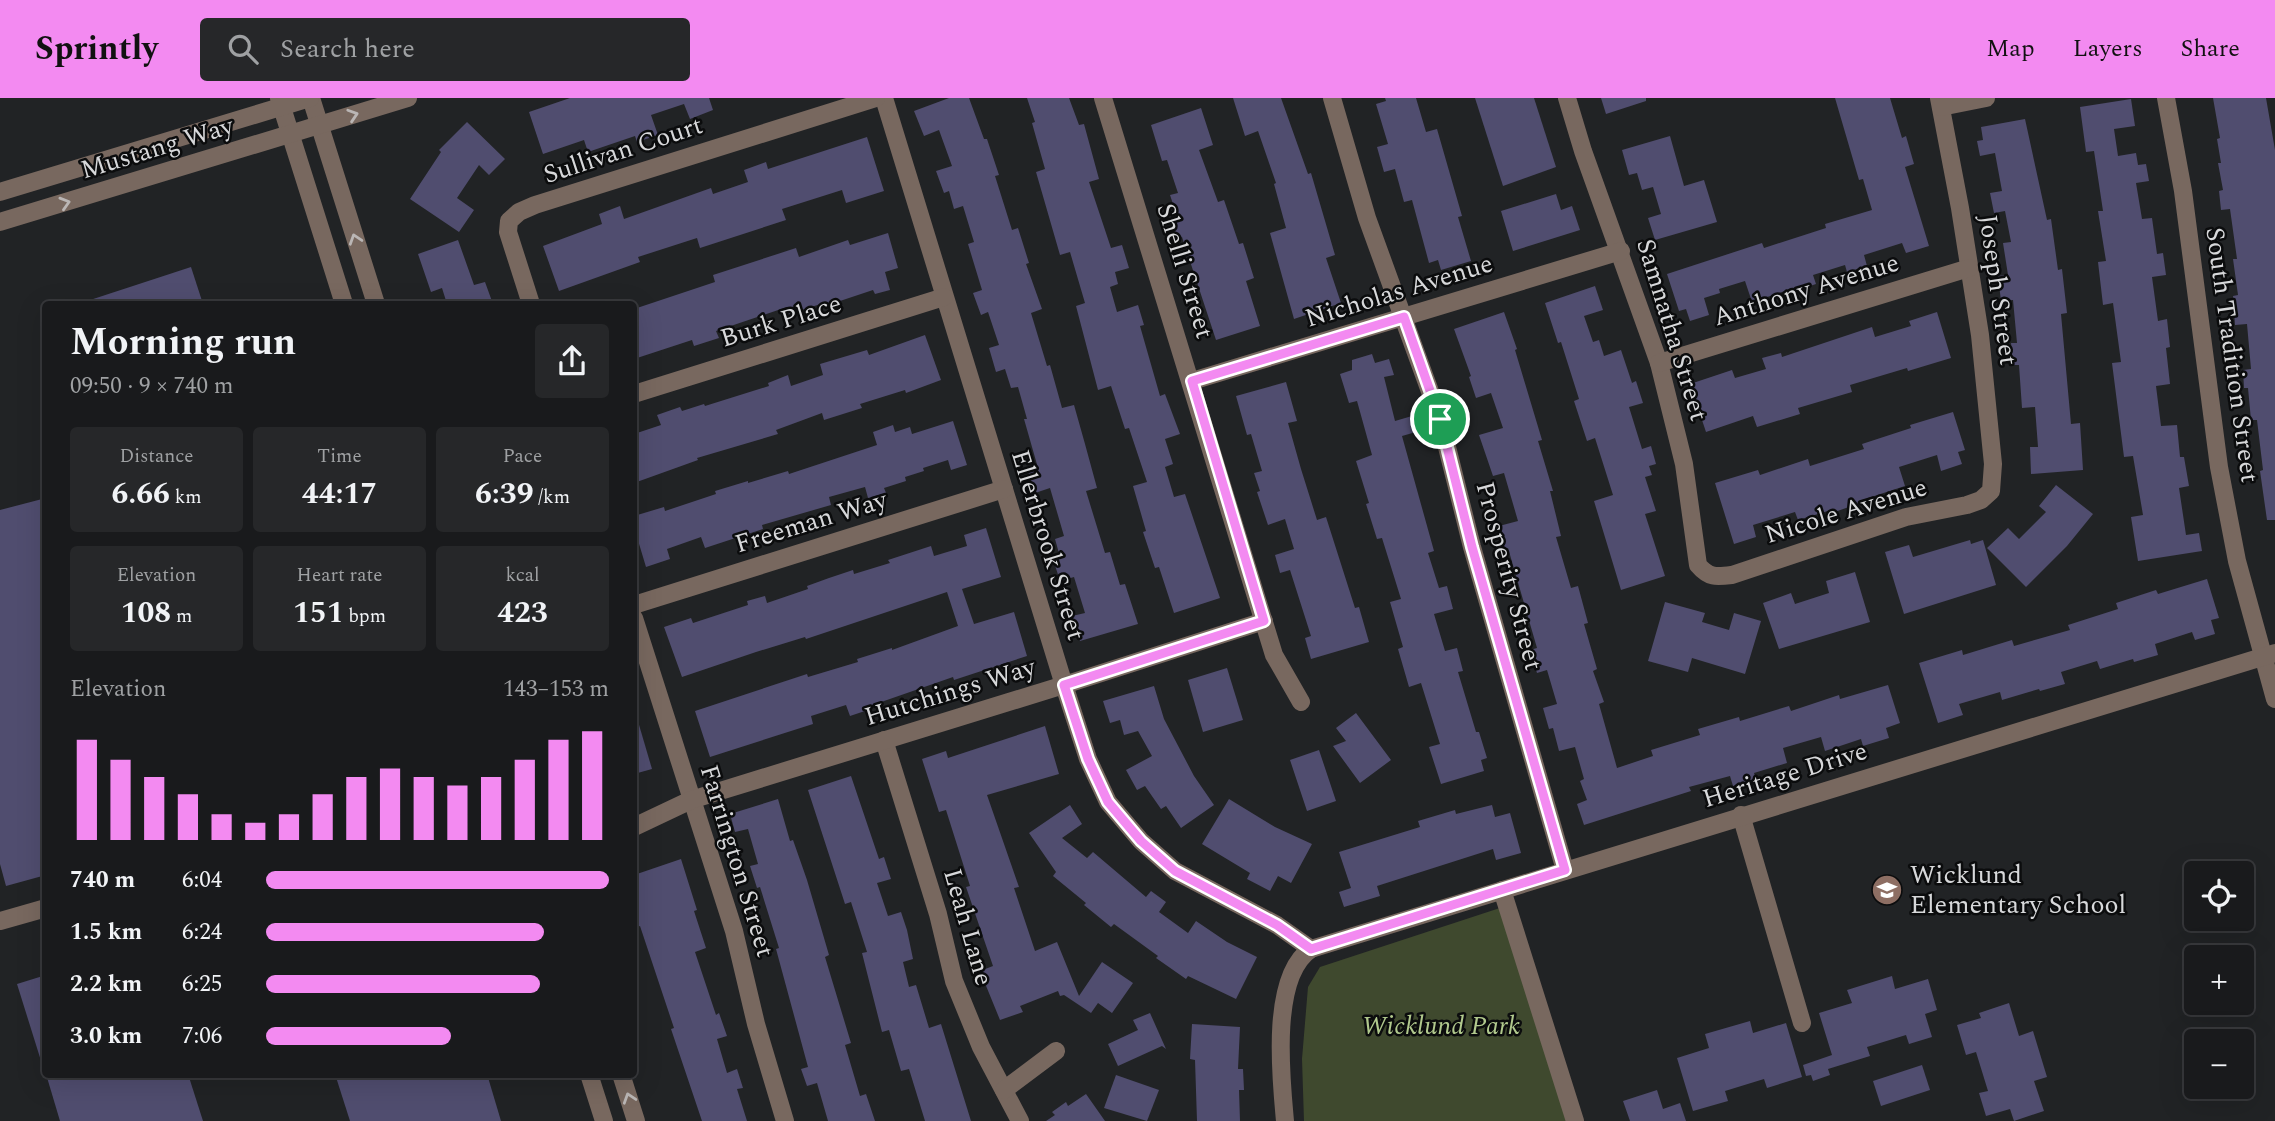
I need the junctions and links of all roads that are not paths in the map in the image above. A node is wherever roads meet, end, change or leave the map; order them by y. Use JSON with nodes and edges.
{"nodes":[{"id":1,"x":310,"y":98,"type":"edge"},
{"id":2,"x":408,"y":98,"type":"edge"},
{"id":3,"x":876,"y":98,"type":"edge"},
{"id":4,"x":884,"y":98,"type":"edge"},
{"id":5,"x":1103,"y":98,"type":"edge"},
{"id":6,"x":1332,"y":98,"type":"edge"},
{"id":7,"x":1567,"y":98,"type":"edge"},
{"id":8,"x":1986,"y":98,"type":"edge"},
{"id":9,"x":2166,"y":98,"type":"edge"},
{"id":10,"x":280,"y":102,"type":"edge"},
{"id":11,"x":1940,"y":102,"type":"edge"},
{"id":12,"x":320,"y":126,"type":"junction"},
{"id":13,"x":290,"y":135,"type":"junction"},
{"id":14,"x":0,"y":192,"type":"edge"},
{"id":15,"x":0,"y":222,"type":"edge"},
{"id":16,"x":1621,"y":251,"type":"junction"},
{"id":17,"x":1969,"y":268,"type":"junction"},
{"id":18,"x":944,"y":297,"type":"junction"},
{"id":19,"x":343,"y":301,"type":"edge"},
{"id":20,"x":375,"y":301,"type":"edge"},
{"id":21,"x":530,"y":301,"type":"edge"},
{"id":22,"x":1404,"y":317,"type":"junction"},
{"id":23,"x":1659,"y":363,"type":"junction"},
{"id":24,"x":1192,"y":381,"type":"junction"},
{"id":25,"x":637,"y":393,"type":"edge"},
{"id":26,"x":1003,"y":489,"type":"junction"},
{"id":27,"x":1991,"y":491,"type":"joint"},
{"id":28,"x":1713,"y":577,"type":"joint"},
{"id":29,"x":637,"y":604,"type":"edge"},
{"id":30,"x":1264,"y":621,"type":"junction"},
{"id":31,"x":637,"y":628,"type":"edge"},
{"id":32,"x":2269,"y":655,"type":"edge"},
{"id":33,"x":1064,"y":685,"type":"junction"},
{"id":34,"x":2275,"y":699,"type":"edge"},
{"id":35,"x":1301,"y":702,"type":"dead end"},
{"id":36,"x":884,"y":740,"type":"junction"},
{"id":37,"x":691,"y":800,"type":"junction"},
{"id":38,"x":1741,"y":816,"type":"junction"},
{"id":39,"x":637,"y":826,"type":"edge"},
{"id":40,"x":1565,"y":870,"type":"junction"},
{"id":41,"x":1502,"y":890,"type":"junction"},
{"id":42,"x":42,"y":909,"type":"edge"},
{"id":43,"x":0,"y":921,"type":"edge"},
{"id":44,"x":1311,"y":949,"type":"junction"},
{"id":45,"x":1802,"y":1023,"type":"dead end"},
{"id":46,"x":1056,"y":1051,"type":"dead end"},
{"id":47,"x":590,"y":1078,"type":"edge"},
{"id":48,"x":622,"y":1078,"type":"edge"},
{"id":49,"x":1004,"y":1090,"type":"junction"},
{"id":50,"x":604,"y":1121,"type":"edge"},
{"id":51,"x":636,"y":1121,"type":"edge"},
{"id":52,"x":785,"y":1121,"type":"edge"},
{"id":53,"x":1020,"y":1121,"type":"edge"},
{"id":54,"x":1285,"y":1121,"type":"edge"},
{"id":55,"x":1575,"y":1121,"type":"edge"}],
"edges":[{"from":1,"to":10,"type":"street","name":"Mustang Way"},
{"from":1,"to":12,"type":"street"},
{"from":12,"to":2,"type":"street","name":"Mustang Way","one_way":true},
{"from":3,"to":21,"type":"street","name":"Sullivan Court"},
{"from":4,"to":18,"type":"street","name":"Ellerbrook Street"},
{"from":5,"to":24,"type":"street","name":"Shelli Street"},
{"from":6,"to":22,"type":"street","name":"Prosperity Street"},
{"from":7,"to":16,"type":"street","name":"Samnatha Street"},
{"from":8,"to":11,"type":"street"},
{"from":9,"to":32,"type":"street","name":"South Tradition Street"},
{"from":10,"to":13,"type":"street"},
{"from":10,"to":14,"type":"street","name":"Mustang Way"},
{"from":11,"to":17,"type":"street","name":"Joseph Street"},
{"from":12,"to":13,"type":"street","name":"Mustang Way"},
{"from":20,"to":12,"type":"street","one_way":true},
{"from":15,"to":13,"type":"street","name":"Mustang Way","one_way":true},
{"from":13,"to":19,"type":"street"},
{"from":16,"to":22,"type":"street","name":"Nicholas Avenue"},
{"from":16,"to":23,"type":"street","name":"Samnatha Street"},
{"from":17,"to":23,"type":"street","name":"Anthony Avenue"},
{"from":17,"to":27,"type":"street","name":"Joseph Street"},
{"from":18,"to":25,"type":"street","name":"Burk Place"},
{"from":18,"to":26,"type":"street","name":"Ellerbrook Street"},
{"from":22,"to":24,"type":"street","name":"Nicholas Avenue"},
{"from":22,"to":40,"type":"street","name":"Prosperity Street"},
{"from":23,"to":28,"type":"street","name":"Samnatha Street"},
{"from":24,"to":30,"type":"street","name":"Shelli Street"},
{"from":26,"to":29,"type":"street","name":"Freeman Way"},
{"from":26,"to":33,"type":"street","name":"Ellerbrook Street"},
{"from":27,"to":28,"type":"street","name":"Nicole Avenue"},
{"from":30,"to":33,"type":"street","name":"Hutchings Way"},
{"from":30,"to":35,"type":"street","name":"Shelli Street"},
{"from":31,"to":37,"type":"street","name":"Farrington Street"},
{"from":32,"to":34,"type":"street","name":"South Tradition Street"},
{"from":32,"to":38,"type":"street","name":"Heritage Drive"},
{"from":33,"to":36,"type":"street","name":"Hutchings Way"},
{"from":33,"to":44,"type":"street","name":"Ellerbrook Street"},
{"from":36,"to":37,"type":"street","name":"Hutchings Way"},
{"from":36,"to":49,"type":"street","name":"Leah Lane"},
{"from":37,"to":39,"type":"street","name":"Hutchings Way"},
{"from":37,"to":52,"type":"street","name":"Farrington Street"},
{"from":38,"to":40,"type":"street","name":"Heritage Drive"},
{"from":38,"to":45,"type":"street"},
{"from":40,"to":41,"type":"street","name":"Heritage Drive"},
{"from":41,"to":44,"type":"street","name":"Heritage Drive"},
{"from":41,"to":55,"type":"street"},
{"from":42,"to":43,"type":"street"},
{"from":44,"to":54,"type":"street"},
{"from":46,"to":49,"type":"street"},
{"from":47,"to":50,"type":"street"},
{"from":51,"to":48,"type":"street","one_way":true},
{"from":49,"to":53,"type":"street","name":"Leah Lane"}]}
